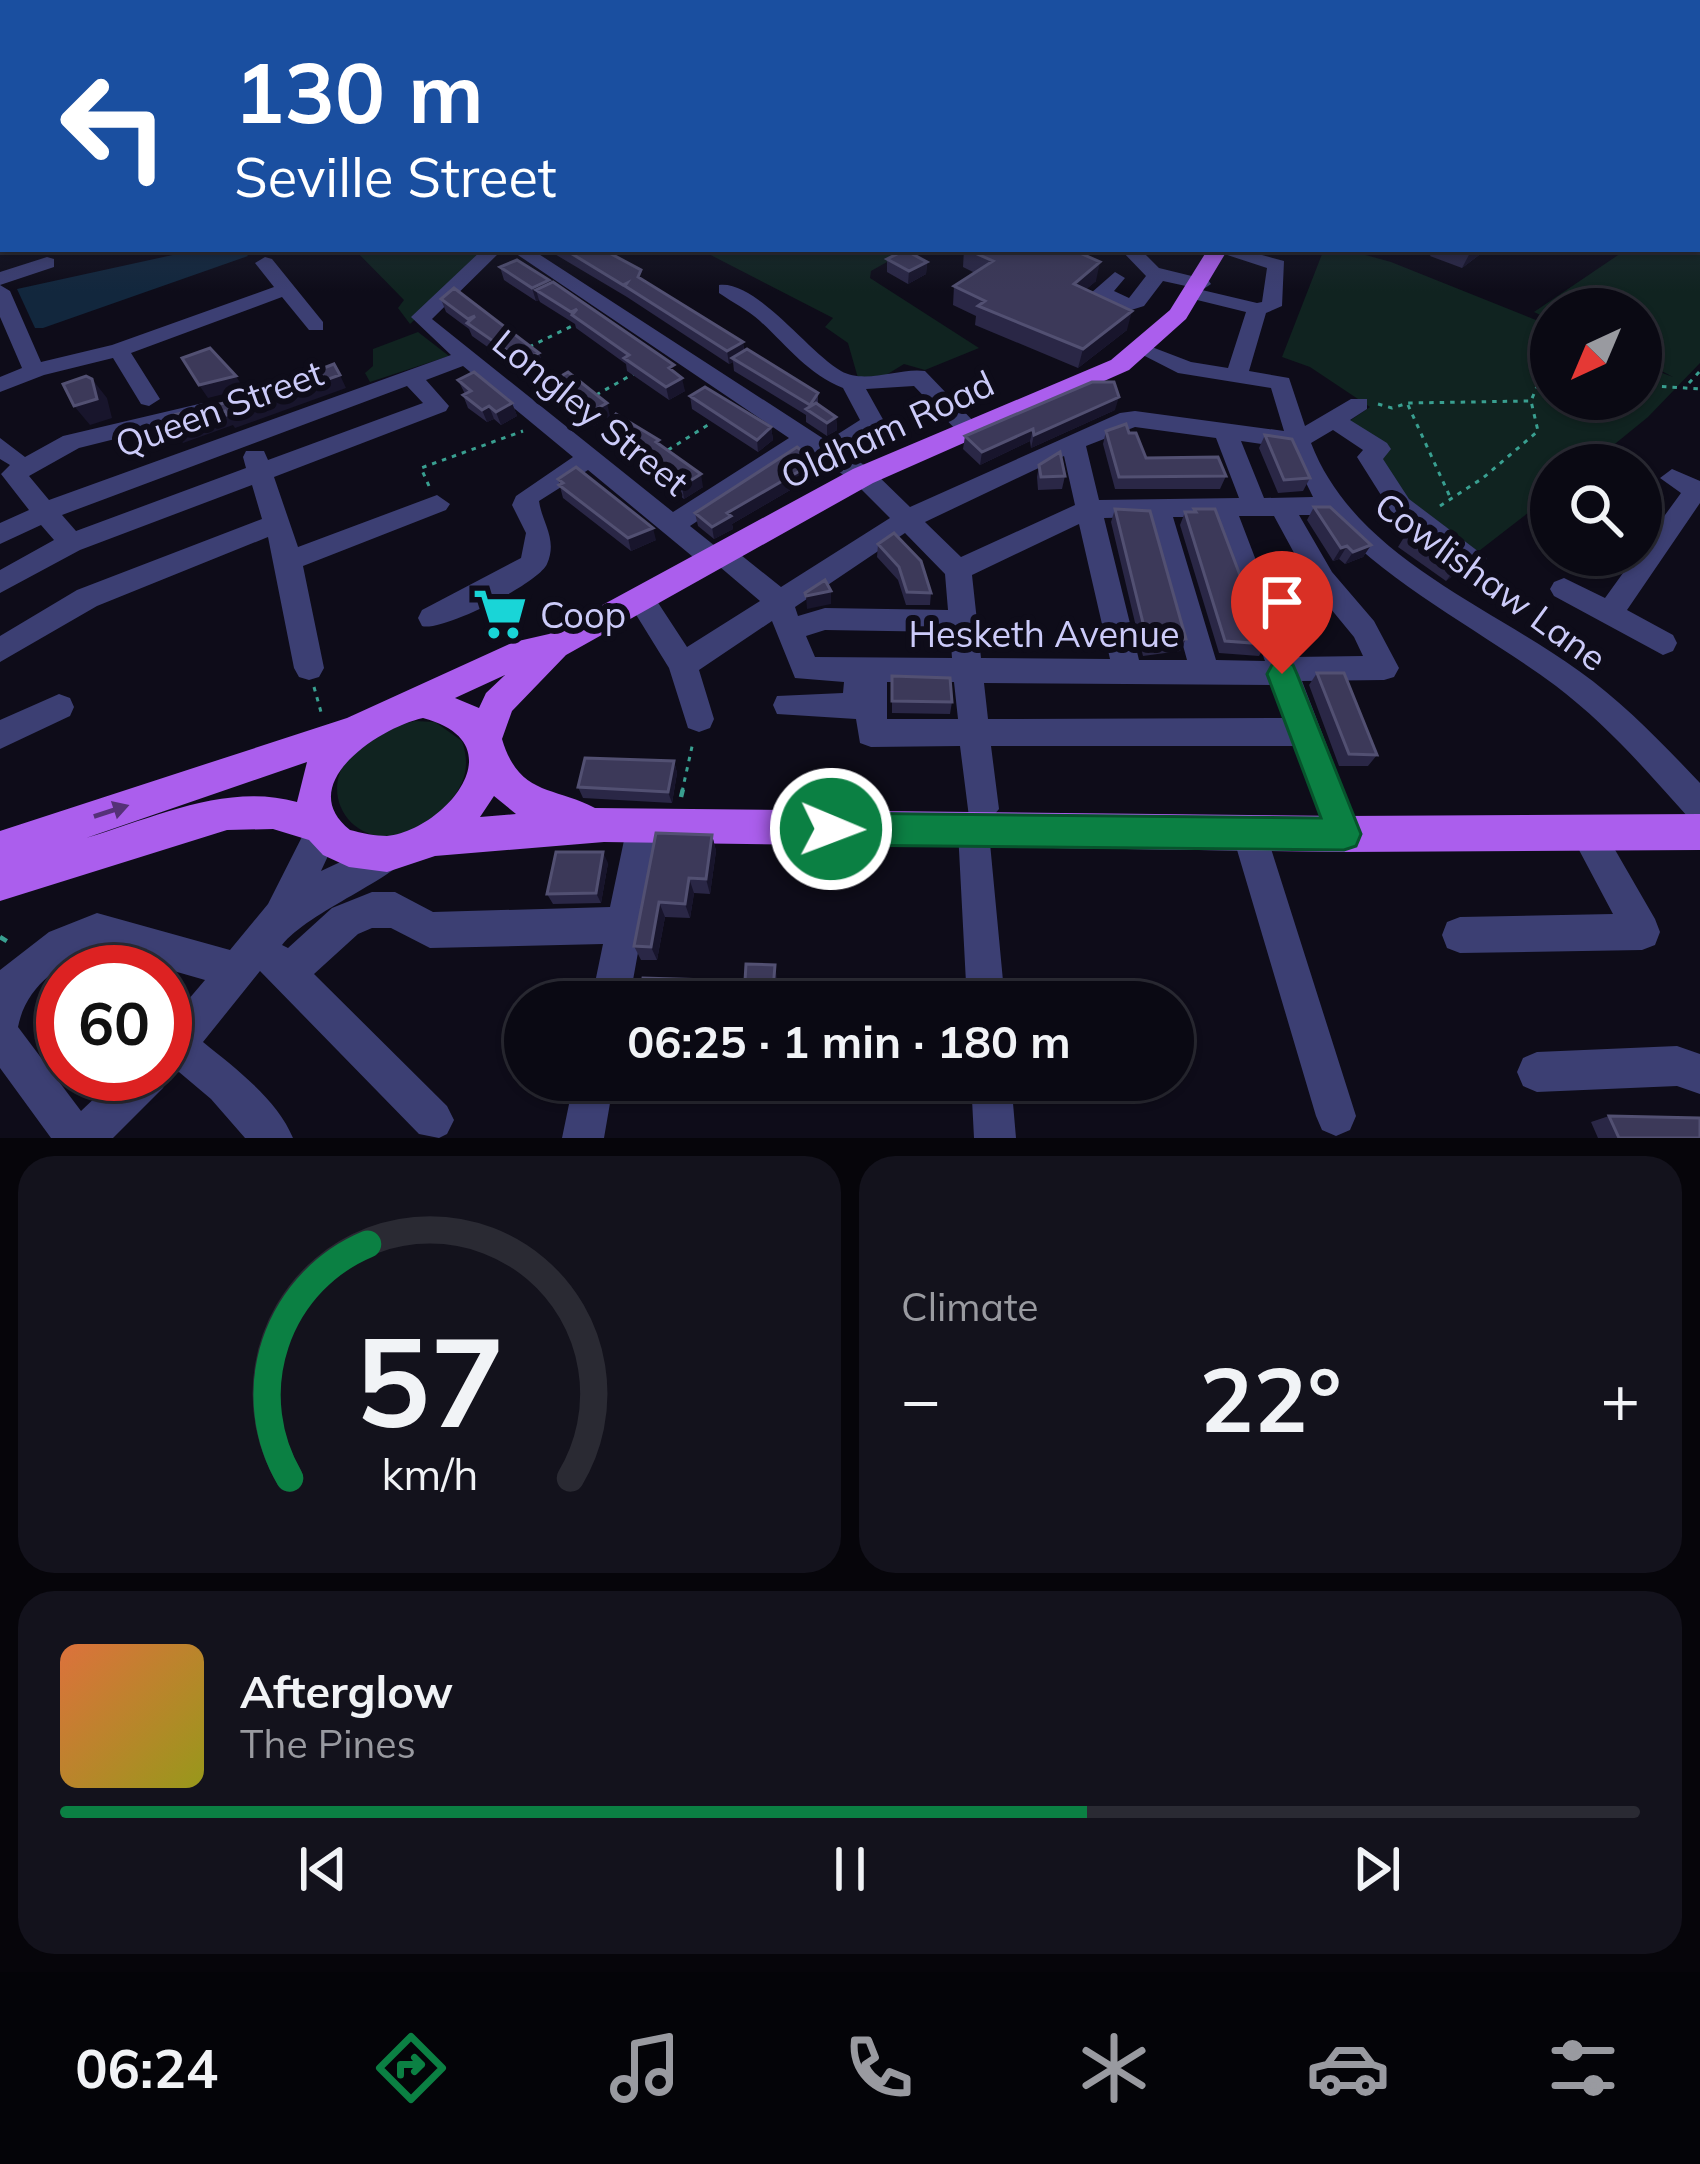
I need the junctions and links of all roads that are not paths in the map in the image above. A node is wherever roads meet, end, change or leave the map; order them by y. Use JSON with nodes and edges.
{"nodes":[{"id":1,"x":491,"y":252,"type":"edge"},
{"id":2,"x":523,"y":252,"type":"edge"},
{"id":3,"x":1134,"y":252,"type":"edge"},
{"id":4,"x":1141,"y":252,"type":"edge"},
{"id":5,"x":1275,"y":255,"type":"edge"},
{"id":6,"x":1091,"y":261,"type":"edge"},
{"id":7,"x":47,"y":263,"type":"dead end"},
{"id":8,"x":265,"y":263,"type":"dead end"},
{"id":9,"x":1206,"y":274,"type":"edge"},
{"id":10,"x":0,"y":279,"type":"edge"},
{"id":11,"x":1152,"y":281,"type":"junction"},
{"id":12,"x":286,"y":289,"type":"junction"},
{"id":13,"x":726,"y":289,"type":"dead end"},
{"id":14,"x":0,"y":291,"type":"edge"},
{"id":15,"x":1257,"y":308,"type":"junction"},
{"id":16,"x":316,"y":326,"type":"dead end"},
{"id":17,"x":118,"y":350,"type":"junction"},
{"id":18,"x":1144,"y":350,"type":"junction"},
{"id":19,"x":466,"y":357,"type":"junction"},
{"id":20,"x":37,"y":370,"type":"junction"},
{"id":21,"x":411,"y":376,"type":"junction"},
{"id":22,"x":1237,"y":376,"type":"junction"},
{"id":23,"x":852,"y":383,"type":"junction"},
{"id":24,"x":0,"y":385,"type":"edge"},
{"id":25,"x":149,"y":399,"type":"dead end"},
{"id":26,"x":1359,"y":404,"type":"road end"},
{"id":27,"x":1333,"y":420,"type":"junction"},
{"id":28,"x":969,"y":430,"type":"junction"},
{"id":29,"x":1225,"y":431,"type":"junction"},
{"id":30,"x":241,"y":439,"type":"junction"},
{"id":31,"x":1298,"y":441,"type":"junction"},
{"id":32,"x":1073,"y":443,"type":"junction"},
{"id":33,"x":816,"y":445,"type":"junction"},
{"id":34,"x":590,"y":458,"type":"junction"},
{"id":35,"x":9,"y":459,"type":"edge"},
{"id":36,"x":261,"y":470,"type":"junction"},
{"id":37,"x":863,"y":476,"type":"junction"},
{"id":38,"x":1689,"y":487,"type":"edge"},
{"id":39,"x":436,"y":504,"type":"road end"},
{"id":40,"x":1332,"y":506,"type":"junction"},
{"id":41,"x":1269,"y":508,"type":"junction"},
{"id":42,"x":47,"y":509,"type":"junction"},
{"id":43,"x":1089,"y":509,"type":"junction"},
{"id":44,"x":1158,"y":509,"type":"junction"},
{"id":45,"x":1223,"y":509,"type":"junction"},
{"id":46,"x":908,"y":519,"type":"junction"},
{"id":47,"x":1419,"y":520,"type":"junction"},
{"id":48,"x":277,"y":523,"type":"junction"},
{"id":49,"x":672,"y":525,"type":"junction"},
{"id":50,"x":0,"y":534,"type":"edge"},
{"id":51,"x":71,"y":543,"type":"junction"},
{"id":52,"x":1377,"y":546,"type":"junction"},
{"id":53,"x":718,"y":556,"type":"junction"},
{"id":54,"x":1474,"y":558,"type":"edge"},
{"id":55,"x":289,"y":561,"type":"junction"},
{"id":56,"x":958,"y":570,"type":"junction"},
{"id":57,"x":0,"y":584,"type":"edge"},
{"id":58,"x":1564,"y":589,"type":"dead end"},
{"id":59,"x":641,"y":600,"type":"junction"},
{"id":60,"x":778,"y":600,"type":"junction"},
{"id":61,"x":1610,"y":613,"type":"junction"},
{"id":62,"x":432,"y":618,"type":"dead end"},
{"id":63,"x":963,"y":621,"type":"junction"},
{"id":64,"x":790,"y":630,"type":"junction"},
{"id":65,"x":1663,"y":643,"type":"dead end"},
{"id":66,"x":555,"y":646,"type":"junction"},
{"id":67,"x":0,"y":650,"type":"edge"},
{"id":68,"x":683,"y":664,"type":"junction"},
{"id":69,"x":309,"y":668,"type":"road end"},
{"id":70,"x":968,"y":671,"type":"junction"},
{"id":71,"x":865,"y":672,"type":"junction"},
{"id":72,"x":1205,"y":672,"type":"junction"},
{"id":73,"x":1128,"y":673,"type":"junction"},
{"id":74,"x":1282,"y":674,"type":"junction"},
{"id":75,"x":788,"y":705,"type":"dead end"},
{"id":76,"x":59,"y":707,"type":"dead end"},
{"id":77,"x":393,"y":710,"type":"junction"},
{"id":78,"x":699,"y":719,"type":"road end"},
{"id":79,"x":338,"y":724,"type":"junction"},
{"id":80,"x":2,"y":731,"type":"edge"},
{"id":81,"x":1305,"y":732,"type":"junction"},
{"id":82,"x":975,"y":733,"type":"junction"},
{"id":83,"x":488,"y":746,"type":"junction"},
{"id":84,"x":1700,"y":806,"type":"edge"},
{"id":85,"x":661,"y":818,"type":"junction"},
{"id":86,"x":978,"y":820,"type":"junction"},
{"id":87,"x":604,"y":825,"type":"junction"},
{"id":88,"x":322,"y":828,"type":"junction"},
{"id":89,"x":1700,"y":832,"type":"edge"},
{"id":90,"x":1249,"y":833,"type":"junction"},
{"id":91,"x":1587,"y":833,"type":"junction"},
{"id":92,"x":1344,"y":834,"type":"junction"},
{"id":93,"x":414,"y":846,"type":"junction"},
{"id":94,"x":0,"y":849,"type":"edge"},
{"id":95,"x":0,"y":882,"type":"edge"},
{"id":96,"x":625,"y":925,"type":"junction"},
{"id":97,"x":1460,"y":935,"type":"dead end"},
{"id":98,"x":259,"y":945,"type":"junction"},
{"id":99,"x":289,"y":972,"type":"junction"},
{"id":100,"x":614,"y":981,"type":"edge"},
{"id":101,"x":985,"y":981,"type":"edge"},
{"id":102,"x":0,"y":1024,"type":"edge"},
{"id":103,"x":192,"y":1025,"type":"edge"},
{"id":104,"x":0,"y":1035,"type":"edge"},
{"id":105,"x":192,"y":1071,"type":"edge"},
{"id":106,"x":1537,"y":1072,"type":"dead end"},
{"id":107,"x":1700,"y":1074,"type":"edge"},
{"id":108,"x":119,"y":1101,"type":"edge"},
{"id":109,"x":590,"y":1101,"type":"edge"},
{"id":110,"x":992,"y":1101,"type":"edge"},
{"id":111,"x":1336,"y":1116,"type":"dead end"},
{"id":112,"x":433,"y":1120,"type":"dead end"},
{"id":113,"x":80,"y":1138,"type":"edge"},
{"id":114,"x":272,"y":1138,"type":"edge"},
{"id":115,"x":583,"y":1138,"type":"edge"},
{"id":116,"x":994,"y":1138,"type":"edge"}],
"edges":[{"from":1,"to":19,"type":"street","name":"Longley Street"},
{"from":2,"to":33,"type":"street"},
{"from":3,"to":11,"type":"street"},
{"from":4,"to":9,"type":"street"},
{"from":5,"to":9,"type":"street"},
{"from":5,"to":15,"type":"street"},
{"from":6,"to":11,"type":"street"},
{"from":7,"to":10,"type":"street"},
{"from":8,"to":12,"type":"street"},
{"from":9,"to":11,"type":"street"},
{"from":9,"to":15,"type":"street"},
{"from":9,"to":18,"type":"main road","name":"Oldham Road"},
{"from":12,"to":16,"type":"street"},
{"from":12,"to":17,"type":"street"},
{"from":13,"to":23,"type":"street"},
{"from":14,"to":20,"type":"street"},
{"from":15,"to":22,"type":"street"},
{"from":17,"to":20,"type":"street"},
{"from":17,"to":25,"type":"street"},
{"from":18,"to":22,"type":"street","name":"Cowlishaw Lane"},
{"from":18,"to":28,"type":"main road","name":"Oldham Road"},
{"from":19,"to":21,"type":"street","name":"Queen Street"},
{"from":19,"to":34,"type":"street","name":"Longley Street"},
{"from":20,"to":24,"type":"street"},
{"from":21,"to":30,"type":"street","name":"Queen Street"},
{"from":21,"to":36,"type":"street"},
{"from":22,"to":31,"type":"street","name":"Cowlishaw Lane"},
{"from":23,"to":28,"type":"street"},
{"from":23,"to":33,"type":"street"},
{"from":26,"to":27,"type":"street"},
{"from":27,"to":31,"type":"street"},
{"from":27,"to":47,"type":"street"},
{"from":28,"to":37,"type":"main road","name":"Oldham Road"},
{"from":29,"to":31,"type":"street"},
{"from":29,"to":32,"type":"street"},
{"from":29,"to":41,"type":"street"},
{"from":30,"to":35,"type":"street"},
{"from":30,"to":36,"type":"street"},
{"from":30,"to":42,"type":"street","name":"Queen Street"},
{"from":31,"to":40,"type":"street","name":"Cowlishaw Lane"},
{"from":32,"to":43,"type":"street"},
{"from":32,"to":46,"type":"street"},
{"from":33,"to":37,"type":"street"},
{"from":33,"to":49,"type":"street"},
{"from":34,"to":49,"type":"street","name":"Longley Street"},
{"from":34,"to":62,"type":"street"},
{"from":35,"to":42,"type":"street"},
{"from":36,"to":48,"type":"street"},
{"from":36,"to":51,"type":"street"},
{"from":37,"to":46,"type":"street"},
{"from":37,"to":53,"type":"main road","name":"Oldham Road"},
{"from":38,"to":61,"type":"street"},
{"from":39,"to":55,"type":"street"},
{"from":40,"to":41,"type":"street"},
{"from":40,"to":52,"type":"street","name":"Cowlishaw Lane"},
{"from":41,"to":45,"type":"street"},
{"from":41,"to":74,"type":"street","name":"Hesketh Avenue"},
{"from":42,"to":50,"type":"street","name":"Queen Street"},
{"from":42,"to":51,"type":"street"},
{"from":43,"to":44,"type":"street"},
{"from":43,"to":56,"type":"street"},
{"from":43,"to":73,"type":"street"},
{"from":44,"to":45,"type":"street"},
{"from":44,"to":72,"type":"street"},
{"from":45,"to":74,"type":"street"},
{"from":46,"to":56,"type":"street"},
{"from":46,"to":60,"type":"street"},
{"from":47,"to":52,"type":"street"},
{"from":47,"to":54,"type":"street"},
{"from":48,"to":55,"type":"street"},
{"from":48,"to":67,"type":"street"},
{"from":49,"to":53,"type":"street","name":"Longley Street"},
{"from":51,"to":57,"type":"street"},
{"from":52,"to":84,"type":"street","name":"Cowlishaw Lane"},
{"from":53,"to":59,"type":"main road","name":"Oldham Road"},
{"from":53,"to":60,"type":"street","name":"Longley Street"},
{"from":55,"to":69,"type":"street"},
{"from":56,"to":63,"type":"street"},
{"from":58,"to":61,"type":"street"},
{"from":59,"to":66,"type":"main road","name":"Oldham Road"},
{"from":59,"to":68,"type":"street"},
{"from":60,"to":64,"type":"street"},
{"from":60,"to":68,"type":"street"},
{"from":61,"to":65,"type":"street"},
{"from":63,"to":64,"type":"street"},
{"from":63,"to":70,"type":"street"},
{"from":64,"to":71,"type":"street","name":"Hesketh Avenue"},
{"from":66,"to":77,"type":"main road","name":"Oldham Road"},
{"from":66,"to":83,"type":"main road","name":"Oldham Road"},
{"from":68,"to":78,"type":"street"},
{"from":70,"to":71,"type":"street","name":"Hesketh Avenue"},
{"from":70,"to":73,"type":"street","name":"Hesketh Avenue"},
{"from":70,"to":82,"type":"street"},
{"from":71,"to":75,"type":"street"},
{"from":71,"to":82,"type":"street"},
{"from":72,"to":73,"type":"street","name":"Hesketh Avenue"},
{"from":72,"to":74,"type":"street","name":"Hesketh Avenue"},
{"from":74,"to":81,"type":"street"},
{"from":76,"to":80,"type":"street"},
{"from":77,"to":79,"type":"main road"},
{"from":77,"to":83,"type":"main road"},
{"from":79,"to":88,"type":"main road"},
{"from":94,"to":79,"type":"main road","one_way":true},
{"from":81,"to":82,"type":"street"},
{"from":81,"to":92,"type":"street"},
{"from":82,"to":86,"type":"street"},
{"from":83,"to":87,"type":"main road"},
{"from":83,"to":93,"type":"main road"},
{"from":85,"to":86,"type":"main road"},
{"from":85,"to":87,"type":"main road"},
{"from":85,"to":96,"type":"street"},
{"from":86,"to":90,"type":"main road"},
{"from":86,"to":101,"type":"street"},
{"from":87,"to":93,"type":"main road"},
{"from":88,"to":93,"type":"main road"},
{"from":88,"to":95,"type":"main road"},
{"from":88,"to":98,"type":"street"},
{"from":89,"to":91,"type":"main road"},
{"from":90,"to":92,"type":"main road"},
{"from":90,"to":111,"type":"street"},
{"from":91,"to":92,"type":"main road"},
{"from":91,"to":97,"type":"street"},
{"from":93,"to":98,"type":"street"},
{"from":96,"to":99,"type":"street"},
{"from":96,"to":100,"type":"street"},
{"from":98,"to":99,"type":"street"},
{"from":98,"to":102,"type":"street"},
{"from":98,"to":103,"type":"street"},
{"from":99,"to":112,"type":"street"},
{"from":104,"to":113,"type":"street"},
{"from":105,"to":114,"type":"street"},
{"from":106,"to":107,"type":"street"},
{"from":108,"to":113,"type":"street"},
{"from":109,"to":115,"type":"street"},
{"from":110,"to":116,"type":"street"}]}
